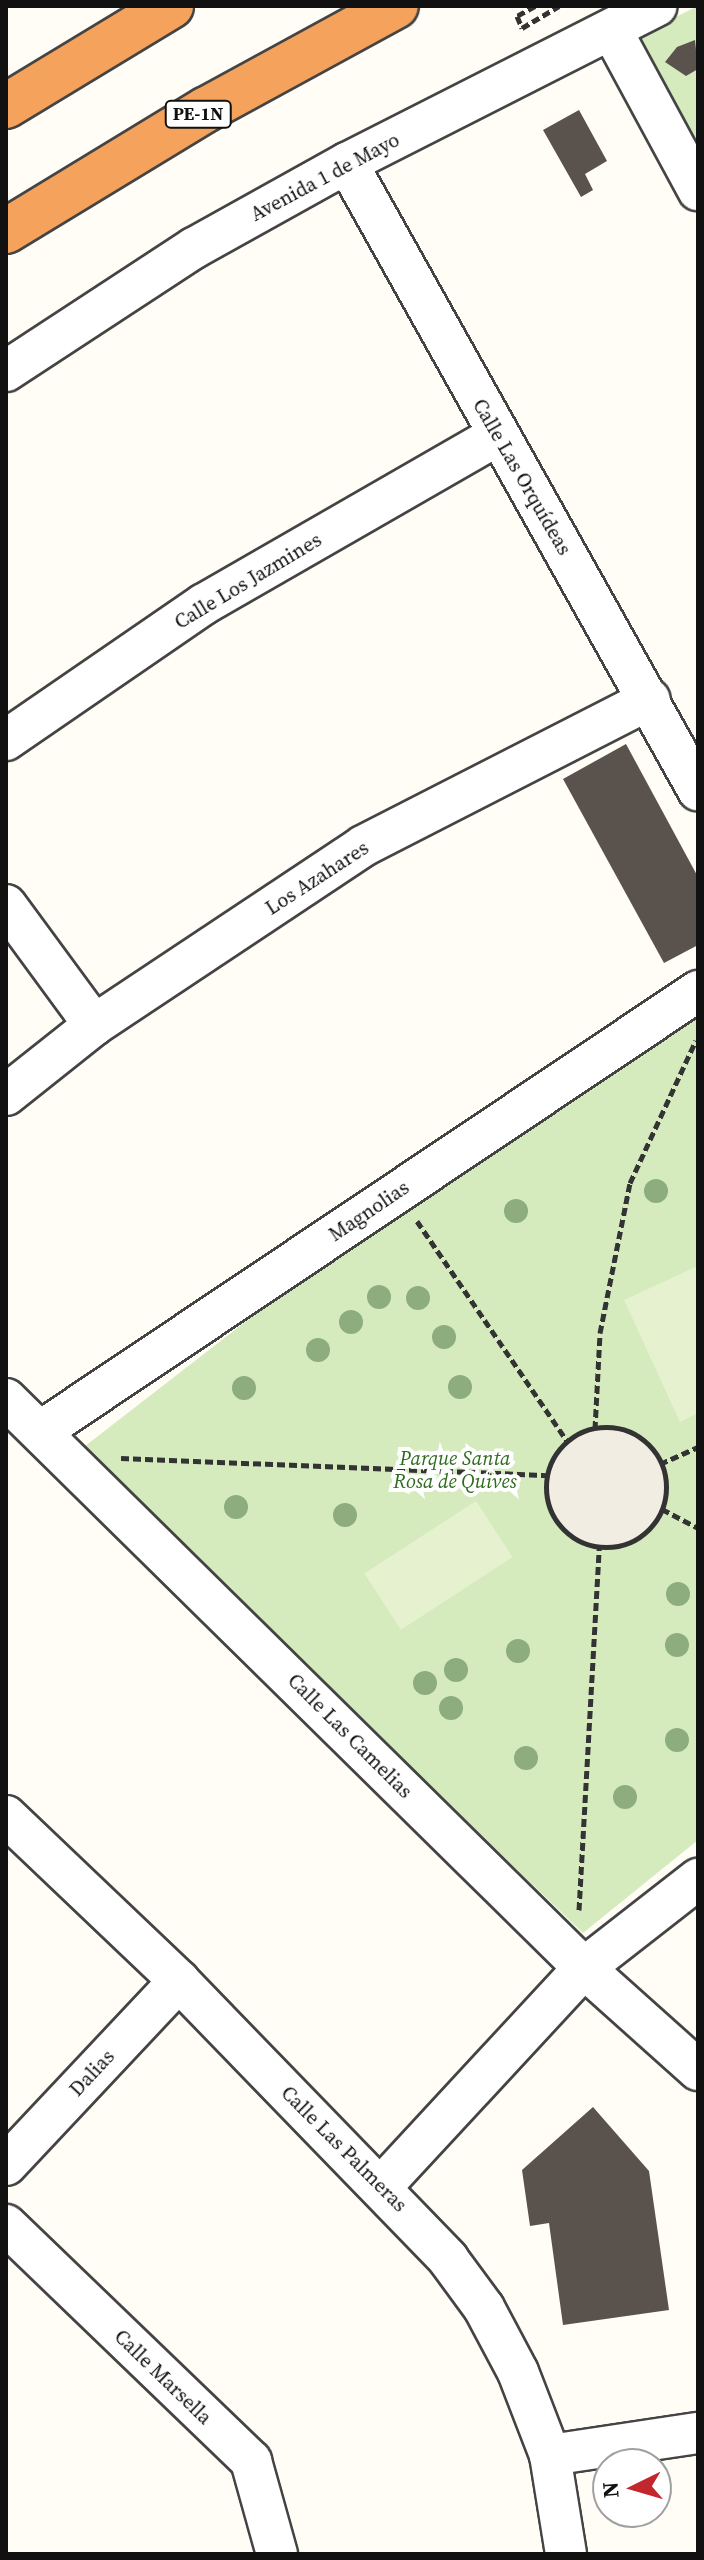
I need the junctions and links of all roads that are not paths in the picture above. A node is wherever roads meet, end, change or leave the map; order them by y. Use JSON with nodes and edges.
{"nodes":[{"id":1,"x":171,"y":6,"type":"edge"},
{"id":2,"x":396,"y":6,"type":"edge"},
{"id":3,"x":657,"y":6,"type":"edge"},
{"id":4,"x":612,"y":31,"type":"junction"},
{"id":5,"x":6,"y":106,"type":"edge"},
{"id":6,"x":347,"y":163,"type":"junction"},
{"id":7,"x":698,"y":190,"type":"edge"},
{"id":8,"x":6,"y":231,"type":"edge"},
{"id":9,"x":6,"y":371,"type":"edge"},
{"id":10,"x":498,"y":435,"type":"junction"},
{"id":11,"x":650,"y":699,"type":"junction"},
{"id":12,"x":6,"y":740,"type":"edge"},
{"id":13,"x":698,"y":790,"type":"edge"},
{"id":14,"x":6,"y":905,"type":"edge"},
{"id":15,"x":698,"y":991,"type":"edge"},
{"id":16,"x":94,"y":1025,"type":"junction"},
{"id":17,"x":6,"y":1095,"type":"edge"},
{"id":18,"x":6,"y":1399,"type":"edge"},
{"id":19,"x":53,"y":1443,"type":"junction"},
{"id":20,"x":6,"y":1816,"type":"edge"},
{"id":21,"x":698,"y":1879,"type":"edge"},
{"id":22,"x":575,"y":1958,"type":"junction"},
{"id":23,"x":179,"y":1981,"type":"junction"},
{"id":24,"x":698,"y":2070,"type":"edge"},
{"id":25,"x":6,"y":2165,"type":"edge"},
{"id":26,"x":381,"y":2187,"type":"junction"},
{"id":27,"x":6,"y":2225,"type":"edge"},
{"id":28,"x":698,"y":2433,"type":"edge"},
{"id":29,"x":550,"y":2455,"type":"junction"},
{"id":30,"x":277,"y":2554,"type":"edge"},
{"id":31,"x":566,"y":2554,"type":"edge"}],
"edges":[{"from":1,"to":5,"type":"highway"},
{"from":2,"to":8,"type":"highway","number":"PE-1N"},
{"from":3,"to":4,"type":"street","name":"Avenida 1 de Mayo"},
{"from":4,"to":6,"type":"street","name":"Avenida 1 de Mayo"},
{"from":4,"to":7,"type":"street"},
{"from":6,"to":9,"type":"street","name":"Avenida 1 de Mayo"},
{"from":6,"to":10,"type":"street","name":"Calle Las Orquídeas"},
{"from":10,"to":11,"type":"street","name":"Calle Las Orquídeas"},
{"from":10,"to":12,"type":"street","name":"Calle Los Jazmines"},
{"from":11,"to":13,"type":"street","name":"Calle Las Orquídeas"},
{"from":11,"to":16,"type":"street","name":"Los Azahares"},
{"from":14,"to":16,"type":"street"},
{"from":15,"to":19,"type":"street","name":"Magnolias"},
{"from":16,"to":17,"type":"street","name":"Los Azahares"},
{"from":18,"to":19,"type":"street","name":"Calle Las Camelias"},
{"from":19,"to":22,"type":"street","name":"Calle Las Camelias"},
{"from":20,"to":23,"type":"street","name":"Calle Las Palmeras"},
{"from":21,"to":22,"type":"street"},
{"from":22,"to":24,"type":"street","name":"Calle Las Camelias"},
{"from":22,"to":26,"type":"street"},
{"from":23,"to":25,"type":"street","name":"Dalias"},
{"from":23,"to":26,"type":"street","name":"Calle Las Palmeras"},
{"from":26,"to":29,"type":"street","name":"Calle Las Palmeras"},
{"from":27,"to":30,"type":"street","name":"Calle Marsella"},
{"from":28,"to":29,"type":"street"},
{"from":29,"to":31,"type":"street","name":"Calle Las Palmeras"}]}
